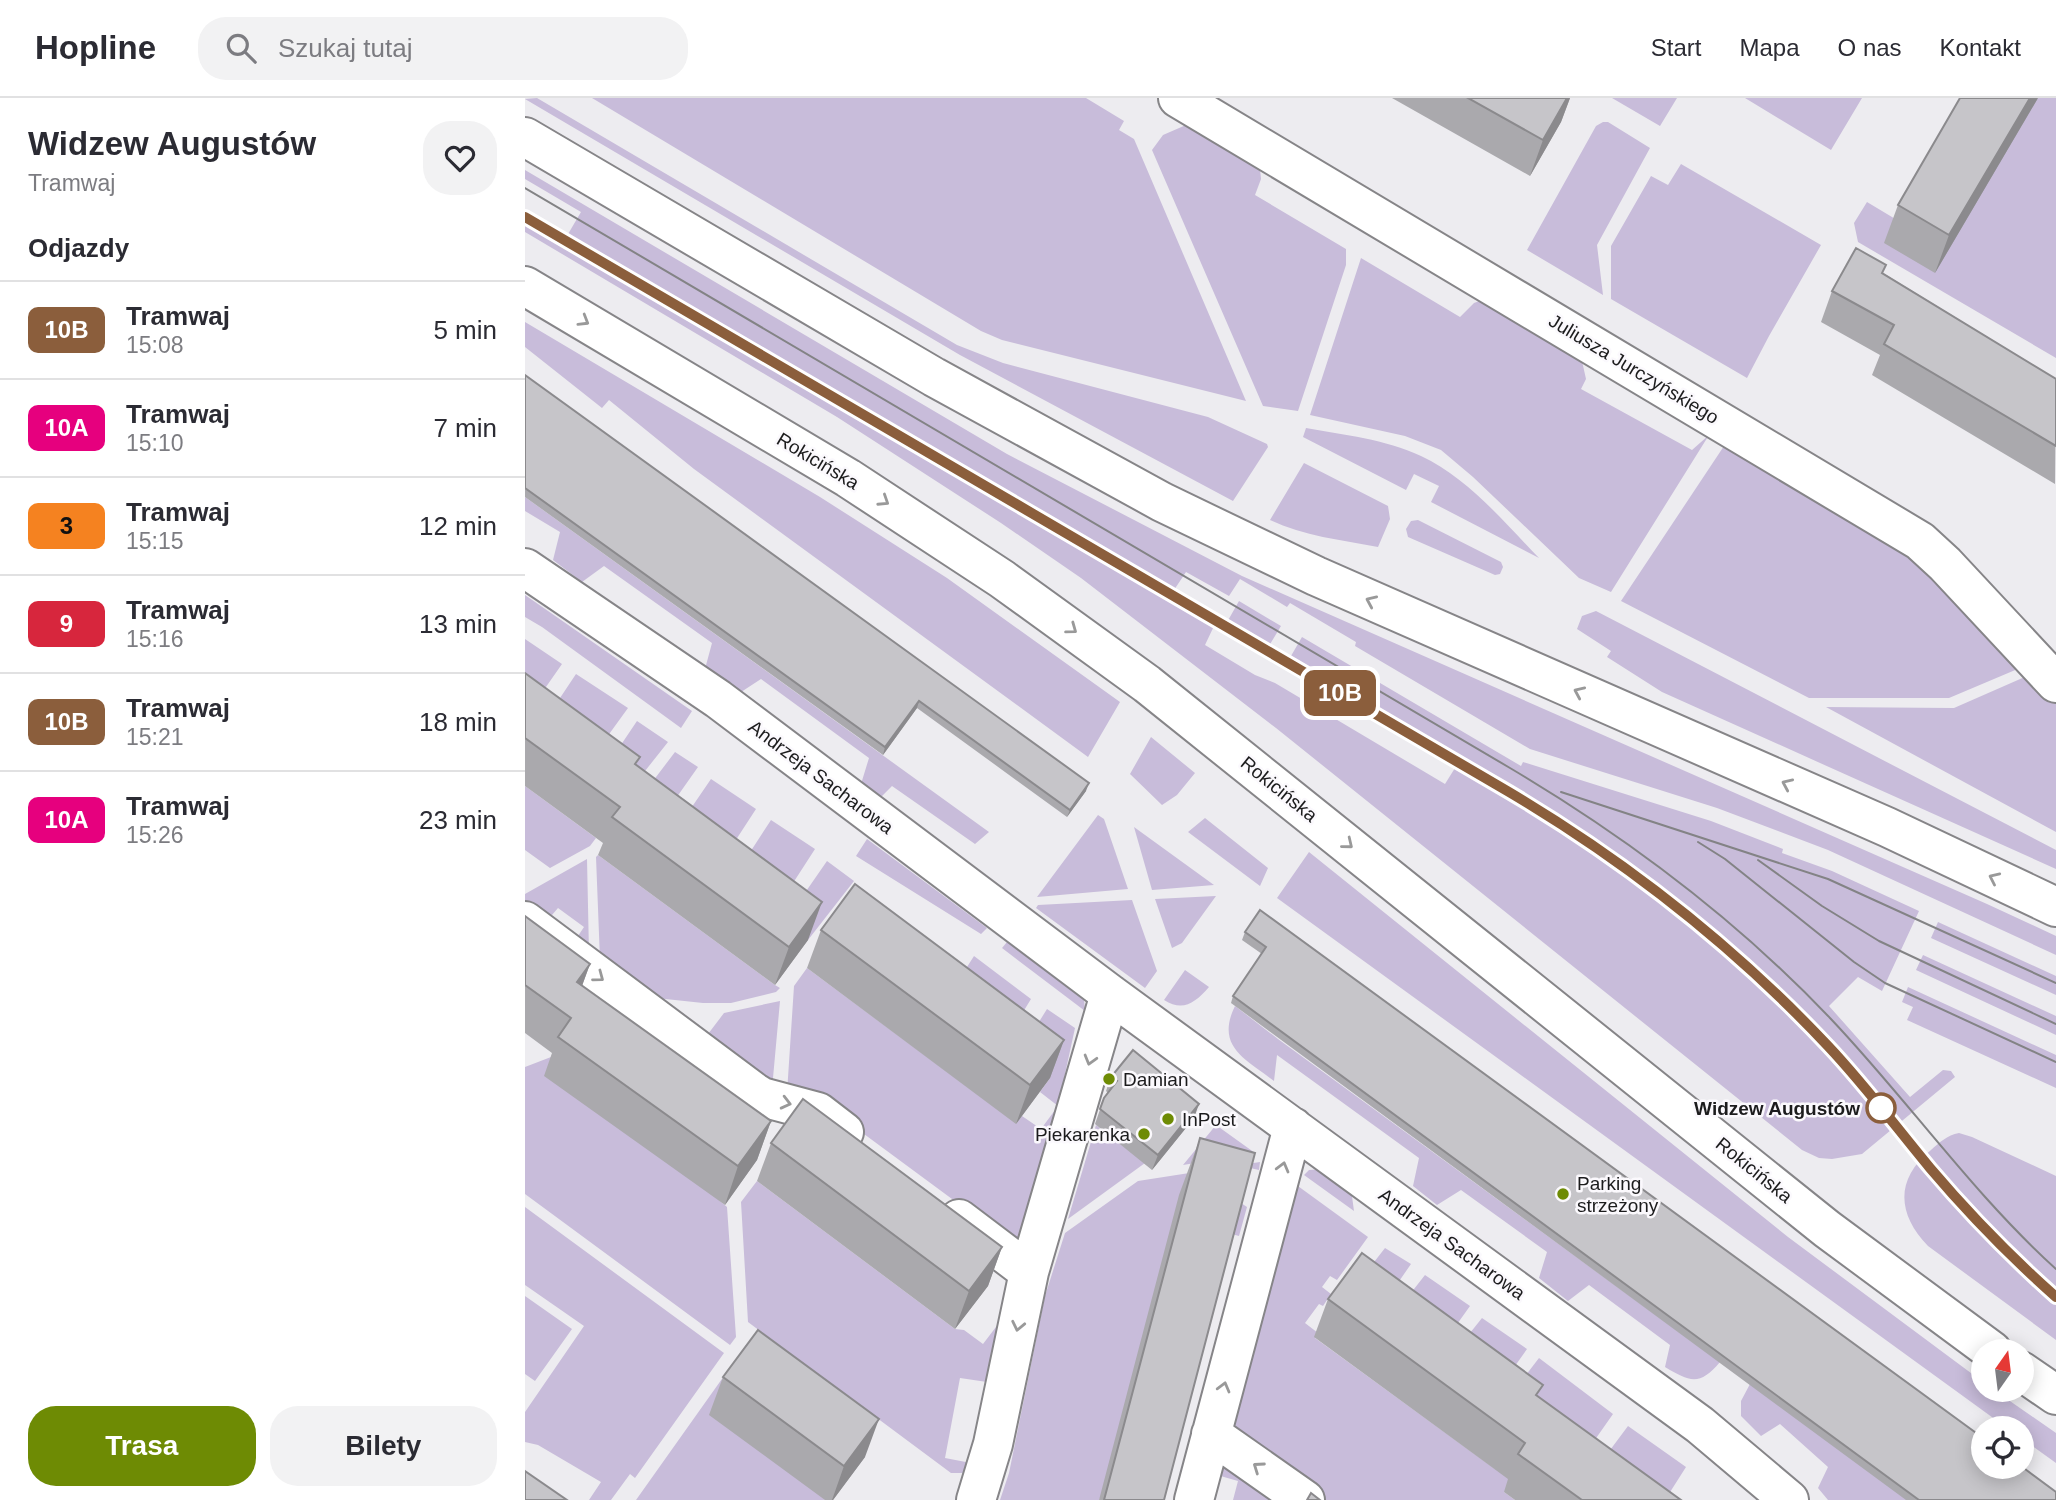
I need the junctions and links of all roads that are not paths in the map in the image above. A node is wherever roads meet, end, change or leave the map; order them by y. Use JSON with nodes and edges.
{"nodes":[{"id":1,"x":1178,"y":98,"type":"edge"},
{"id":2,"x":525,"y":137,"type":"edge"},
{"id":3,"x":525,"y":286,"type":"edge"},
{"id":4,"x":525,"y":568,"type":"edge"},
{"id":5,"x":2056,"y":682,"type":"edge"},
{"id":6,"x":2056,"y":907,"type":"edge"},
{"id":7,"x":525,"y":921,"type":"edge"},
{"id":8,"x":1111,"y":995,"type":"junction"},
{"id":9,"x":1293,"y":1127,"type":"junction"},
{"id":10,"x":876,"y":1156,"type":"edge"},
{"id":11,"x":928,"y":1195,"type":"edge"},
{"id":12,"x":1029,"y":1272,"type":"junction"},
{"id":13,"x":1976,"y":1339,"type":"edge"},
{"id":14,"x":2034,"y":1380,"type":"edge"},
{"id":15,"x":2056,"y":1395,"type":"edge"},
{"id":16,"x":1211,"y":1434,"type":"junction"},
{"id":17,"x":976,"y":1500,"type":"edge"},
{"id":18,"x":1194,"y":1500,"type":"edge"},
{"id":19,"x":1305,"y":1500,"type":"edge"},
{"id":20,"x":1789,"y":1500,"type":"edge"}],
"edges":[{"from":1,"to":5,"type":"street","name":"Juliusza Jurczyńskiego"},
{"from":6,"to":2,"type":"street","one_way":true},
{"from":3,"to":13,"type":"street","name":"Rokicińska","one_way":true},
{"from":4,"to":8,"type":"street","name":"Andrzeja Sacharowa"},
{"from":7,"to":10,"type":"street","one_way":true},
{"from":8,"to":9,"type":"street","name":"Andrzeja Sacharowa"},
{"from":8,"to":12,"type":"street","one_way":true},
{"from":16,"to":9,"type":"street","one_way":true},
{"from":9,"to":20,"type":"street","name":"Andrzeja Sacharowa"},
{"from":11,"to":12,"type":"street"},
{"from":12,"to":17,"type":"street","one_way":true},
{"from":14,"to":15,"type":"street"},
{"from":16,"to":18,"type":"street"},
{"from":19,"to":16,"type":"street","one_way":true}]}
